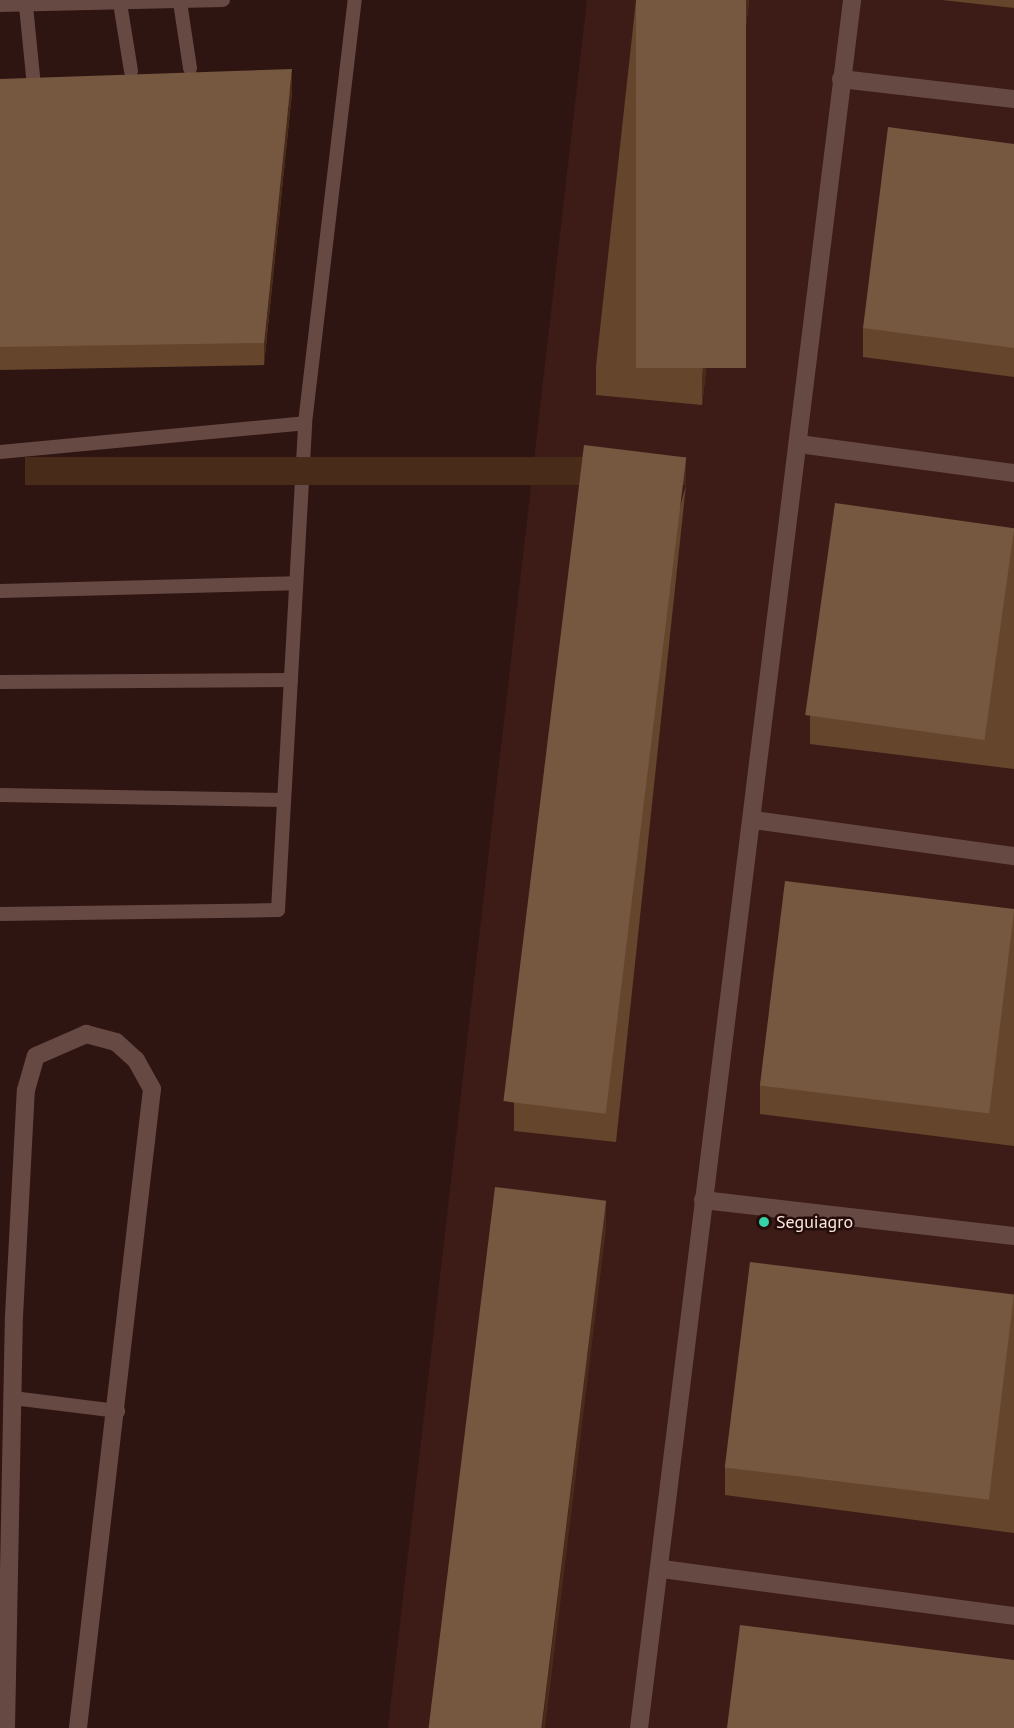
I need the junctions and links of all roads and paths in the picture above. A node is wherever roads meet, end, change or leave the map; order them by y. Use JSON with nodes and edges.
{"nodes":[{"id":1,"x":223,"y":0,"type":"edge"},
{"id":2,"x":355,"y":0,"type":"edge"},
{"id":3,"x":852,"y":0,"type":"edge"},
{"id":4,"x":180,"y":2,"type":"junction"},
{"id":5,"x":120,"y":3,"type":"junction"},
{"id":6,"x":0,"y":5,"type":"edge"},
{"id":7,"x":26,"y":6,"type":"junction"},
{"id":8,"x":190,"y":68,"type":"dead end"},
{"id":9,"x":131,"y":71,"type":"dead end"},
{"id":10,"x":841,"y":79,"type":"junction"},
{"id":11,"x":34,"y":86,"type":"edge"},
{"id":12,"x":1014,"y":99,"type":"edge"},
{"id":13,"x":305,"y":423,"type":"junction"},
{"id":14,"x":799,"y":444,"type":"junction"},
{"id":15,"x":0,"y":452,"type":"edge"},
{"id":16,"x":1014,"y":473,"type":"edge"},
{"id":17,"x":296,"y":583,"type":"junction"},
{"id":18,"x":0,"y":591,"type":"edge"},
{"id":19,"x":291,"y":680,"type":"junction"},
{"id":20,"x":0,"y":682,"type":"edge"},
{"id":21,"x":0,"y":795,"type":"edge"},
{"id":22,"x":284,"y":800,"type":"junction"},
{"id":23,"x":754,"y":820,"type":"junction"},
{"id":24,"x":1014,"y":856,"type":"edge"},
{"id":25,"x":0,"y":914,"type":"edge"},
{"id":26,"x":703,"y":1200,"type":"junction"},
{"id":27,"x":1014,"y":1236,"type":"edge"},
{"id":28,"x":13,"y":1398,"type":"junction"},
{"id":29,"x":118,"y":1411,"type":"junction"},
{"id":30,"x":662,"y":1569,"type":"junction"},
{"id":31,"x":1014,"y":1616,"type":"edge"},
{"id":32,"x":6,"y":1728,"type":"edge"},
{"id":33,"x":78,"y":1728,"type":"edge"},
{"id":34,"x":639,"y":1728,"type":"edge"}],
"edges":[{"from":1,"to":4,"type":"lane"},
{"from":2,"to":13,"type":"lane"},
{"from":3,"to":10,"type":"street"},
{"from":4,"to":5,"type":"lane"},
{"from":4,"to":8,"type":"lane"},
{"from":5,"to":7,"type":"lane"},
{"from":5,"to":9,"type":"lane"},
{"from":6,"to":7,"type":"lane"},
{"from":7,"to":11,"type":"lane"},
{"from":10,"to":12,"type":"street"},
{"from":10,"to":14,"type":"street"},
{"from":13,"to":15,"type":"lane"},
{"from":13,"to":17,"type":"lane"},
{"from":14,"to":16,"type":"street"},
{"from":14,"to":23,"type":"street"},
{"from":17,"to":18,"type":"lane"},
{"from":17,"to":19,"type":"lane"},
{"from":19,"to":20,"type":"lane"},
{"from":19,"to":22,"type":"lane"},
{"from":21,"to":22,"type":"lane"},
{"from":22,"to":25,"type":"lane"},
{"from":23,"to":24,"type":"street"},
{"from":23,"to":26,"type":"street"},
{"from":26,"to":27,"type":"street"},
{"from":26,"to":30,"type":"street"},
{"from":28,"to":29,"type":"lane"},
{"from":28,"to":29,"type":"street"},
{"from":28,"to":32,"type":"street"},
{"from":29,"to":33,"type":"street"},
{"from":30,"to":31,"type":"street"},
{"from":30,"to":34,"type":"street"}]}
